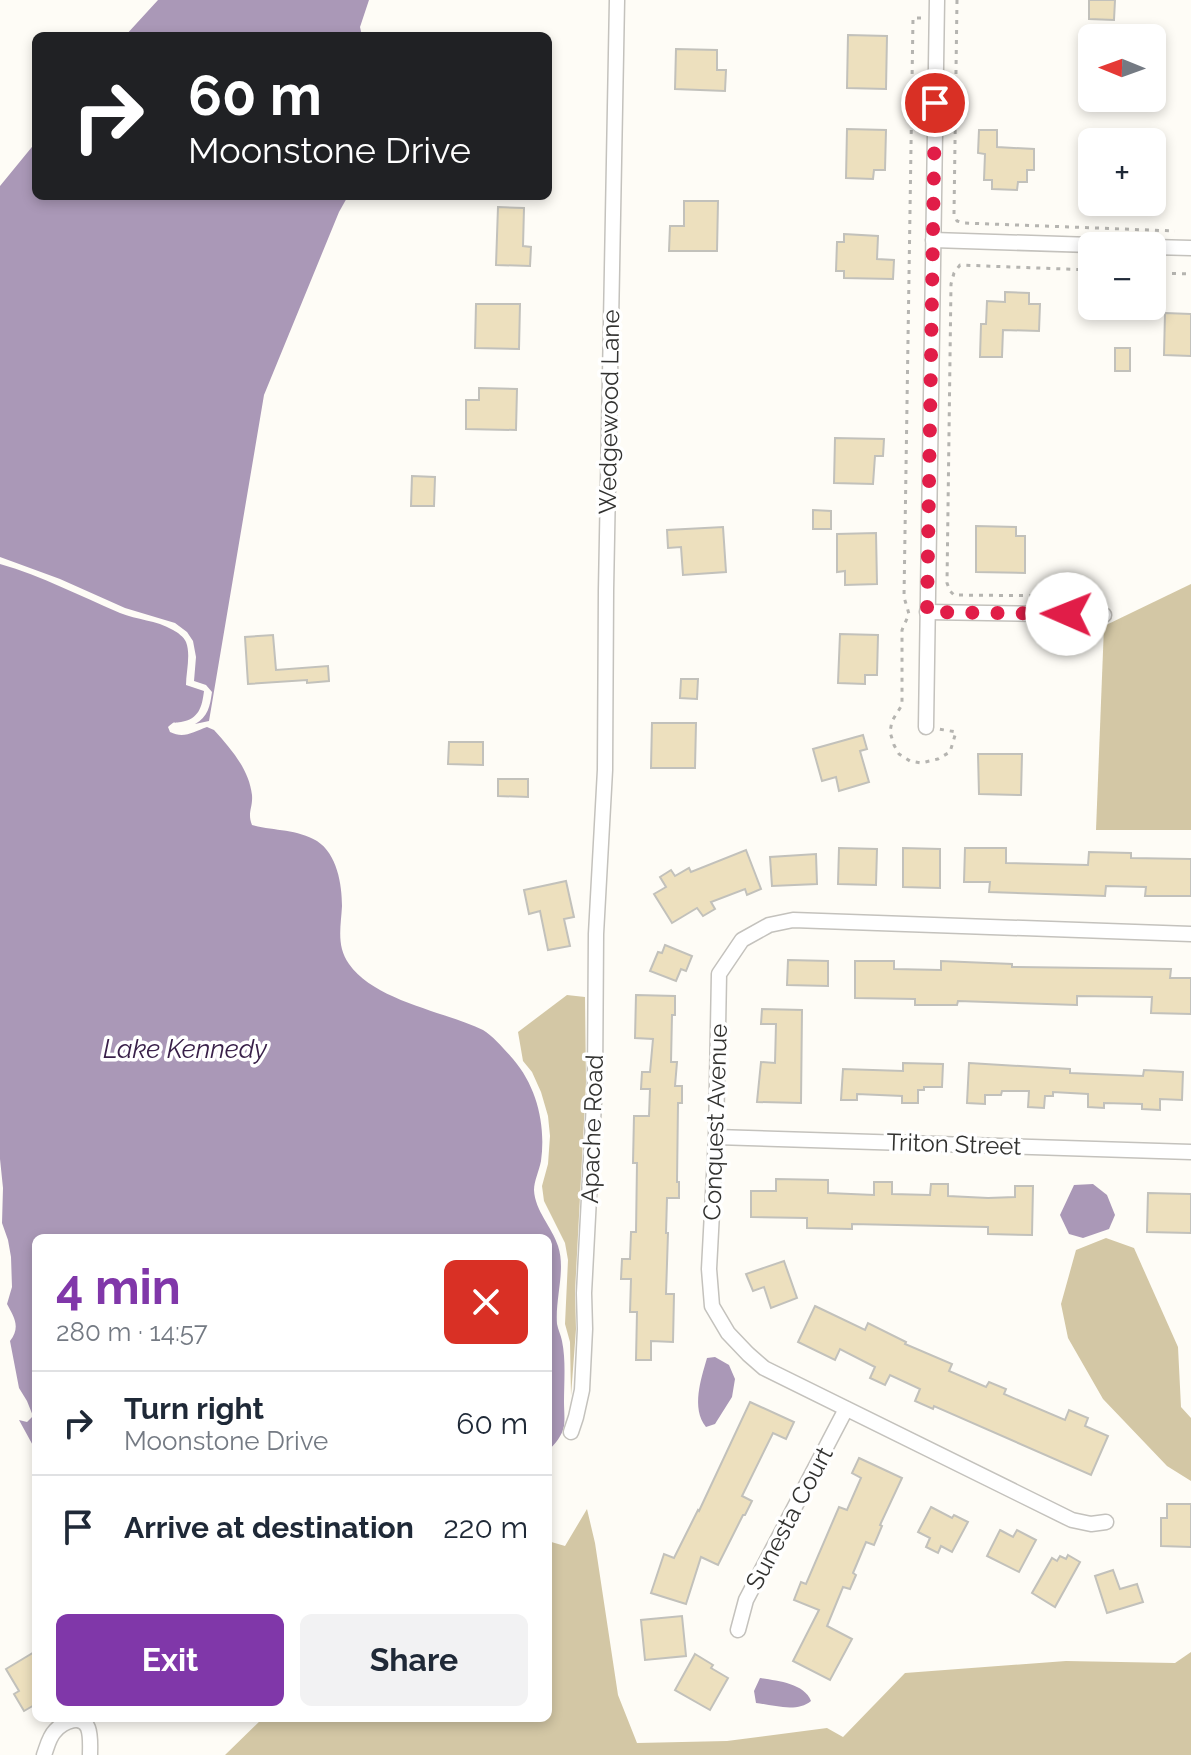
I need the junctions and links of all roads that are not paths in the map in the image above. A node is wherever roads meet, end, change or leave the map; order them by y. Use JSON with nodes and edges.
{"nodes":[{"id":1,"x":617,"y":0,"type":"edge"},
{"id":2,"x":937,"y":0,"type":"edge"},
{"id":3,"x":933,"y":240,"type":"junction"},
{"id":4,"x":1078,"y":245,"type":"edge"},
{"id":5,"x":1166,"y":247,"type":"edge"},
{"id":6,"x":1191,"y":248,"type":"edge"},
{"id":7,"x":927,"y":612,"type":"junction"},
{"id":8,"x":1104,"y":615,"type":"dead end"},
{"id":9,"x":926,"y":727,"type":"road end"},
{"id":10,"x":602,"y":824,"type":"joint"},
{"id":11,"x":1191,"y":934,"type":"edge"},
{"id":12,"x":716,"y":1137,"type":"junction"},
{"id":13,"x":1191,"y":1152,"type":"edge"},
{"id":14,"x":846,"y":1409,"type":"junction"},
{"id":15,"x":571,"y":1432,"type":"dead end"},
{"id":16,"x":1106,"y":1522,"type":"dead end"},
{"id":17,"x":738,"y":1630,"type":"dead end"},
{"id":18,"x":66,"y":1722,"type":"edge"},
{"id":19,"x":84,"y":1722,"type":"edge"},
{"id":20,"x":44,"y":1755,"type":"edge"},
{"id":21,"x":90,"y":1755,"type":"edge"}],
"edges":[{"from":1,"to":10,"type":"street","name":"Wedgewood Lane"},
{"from":2,"to":3,"type":"street"},
{"from":3,"to":4,"type":"street"},
{"from":3,"to":7,"type":"street"},
{"from":5,"to":6,"type":"street"},
{"from":7,"to":8,"type":"street"},
{"from":7,"to":9,"type":"street"},
{"from":10,"to":15,"type":"street","name":"Apache Road"},
{"from":11,"to":12,"type":"street","name":"Conquest Avenue"},
{"from":12,"to":13,"type":"street","name":"Triton Street"},
{"from":12,"to":14,"type":"street","name":"Conquest Avenue"},
{"from":14,"to":16,"type":"street","name":"Conquest Avenue"},
{"from":14,"to":17,"type":"street","name":"Sunesta Court"},
{"from":18,"to":20,"type":"street"},
{"from":19,"to":21,"type":"street"}]}
